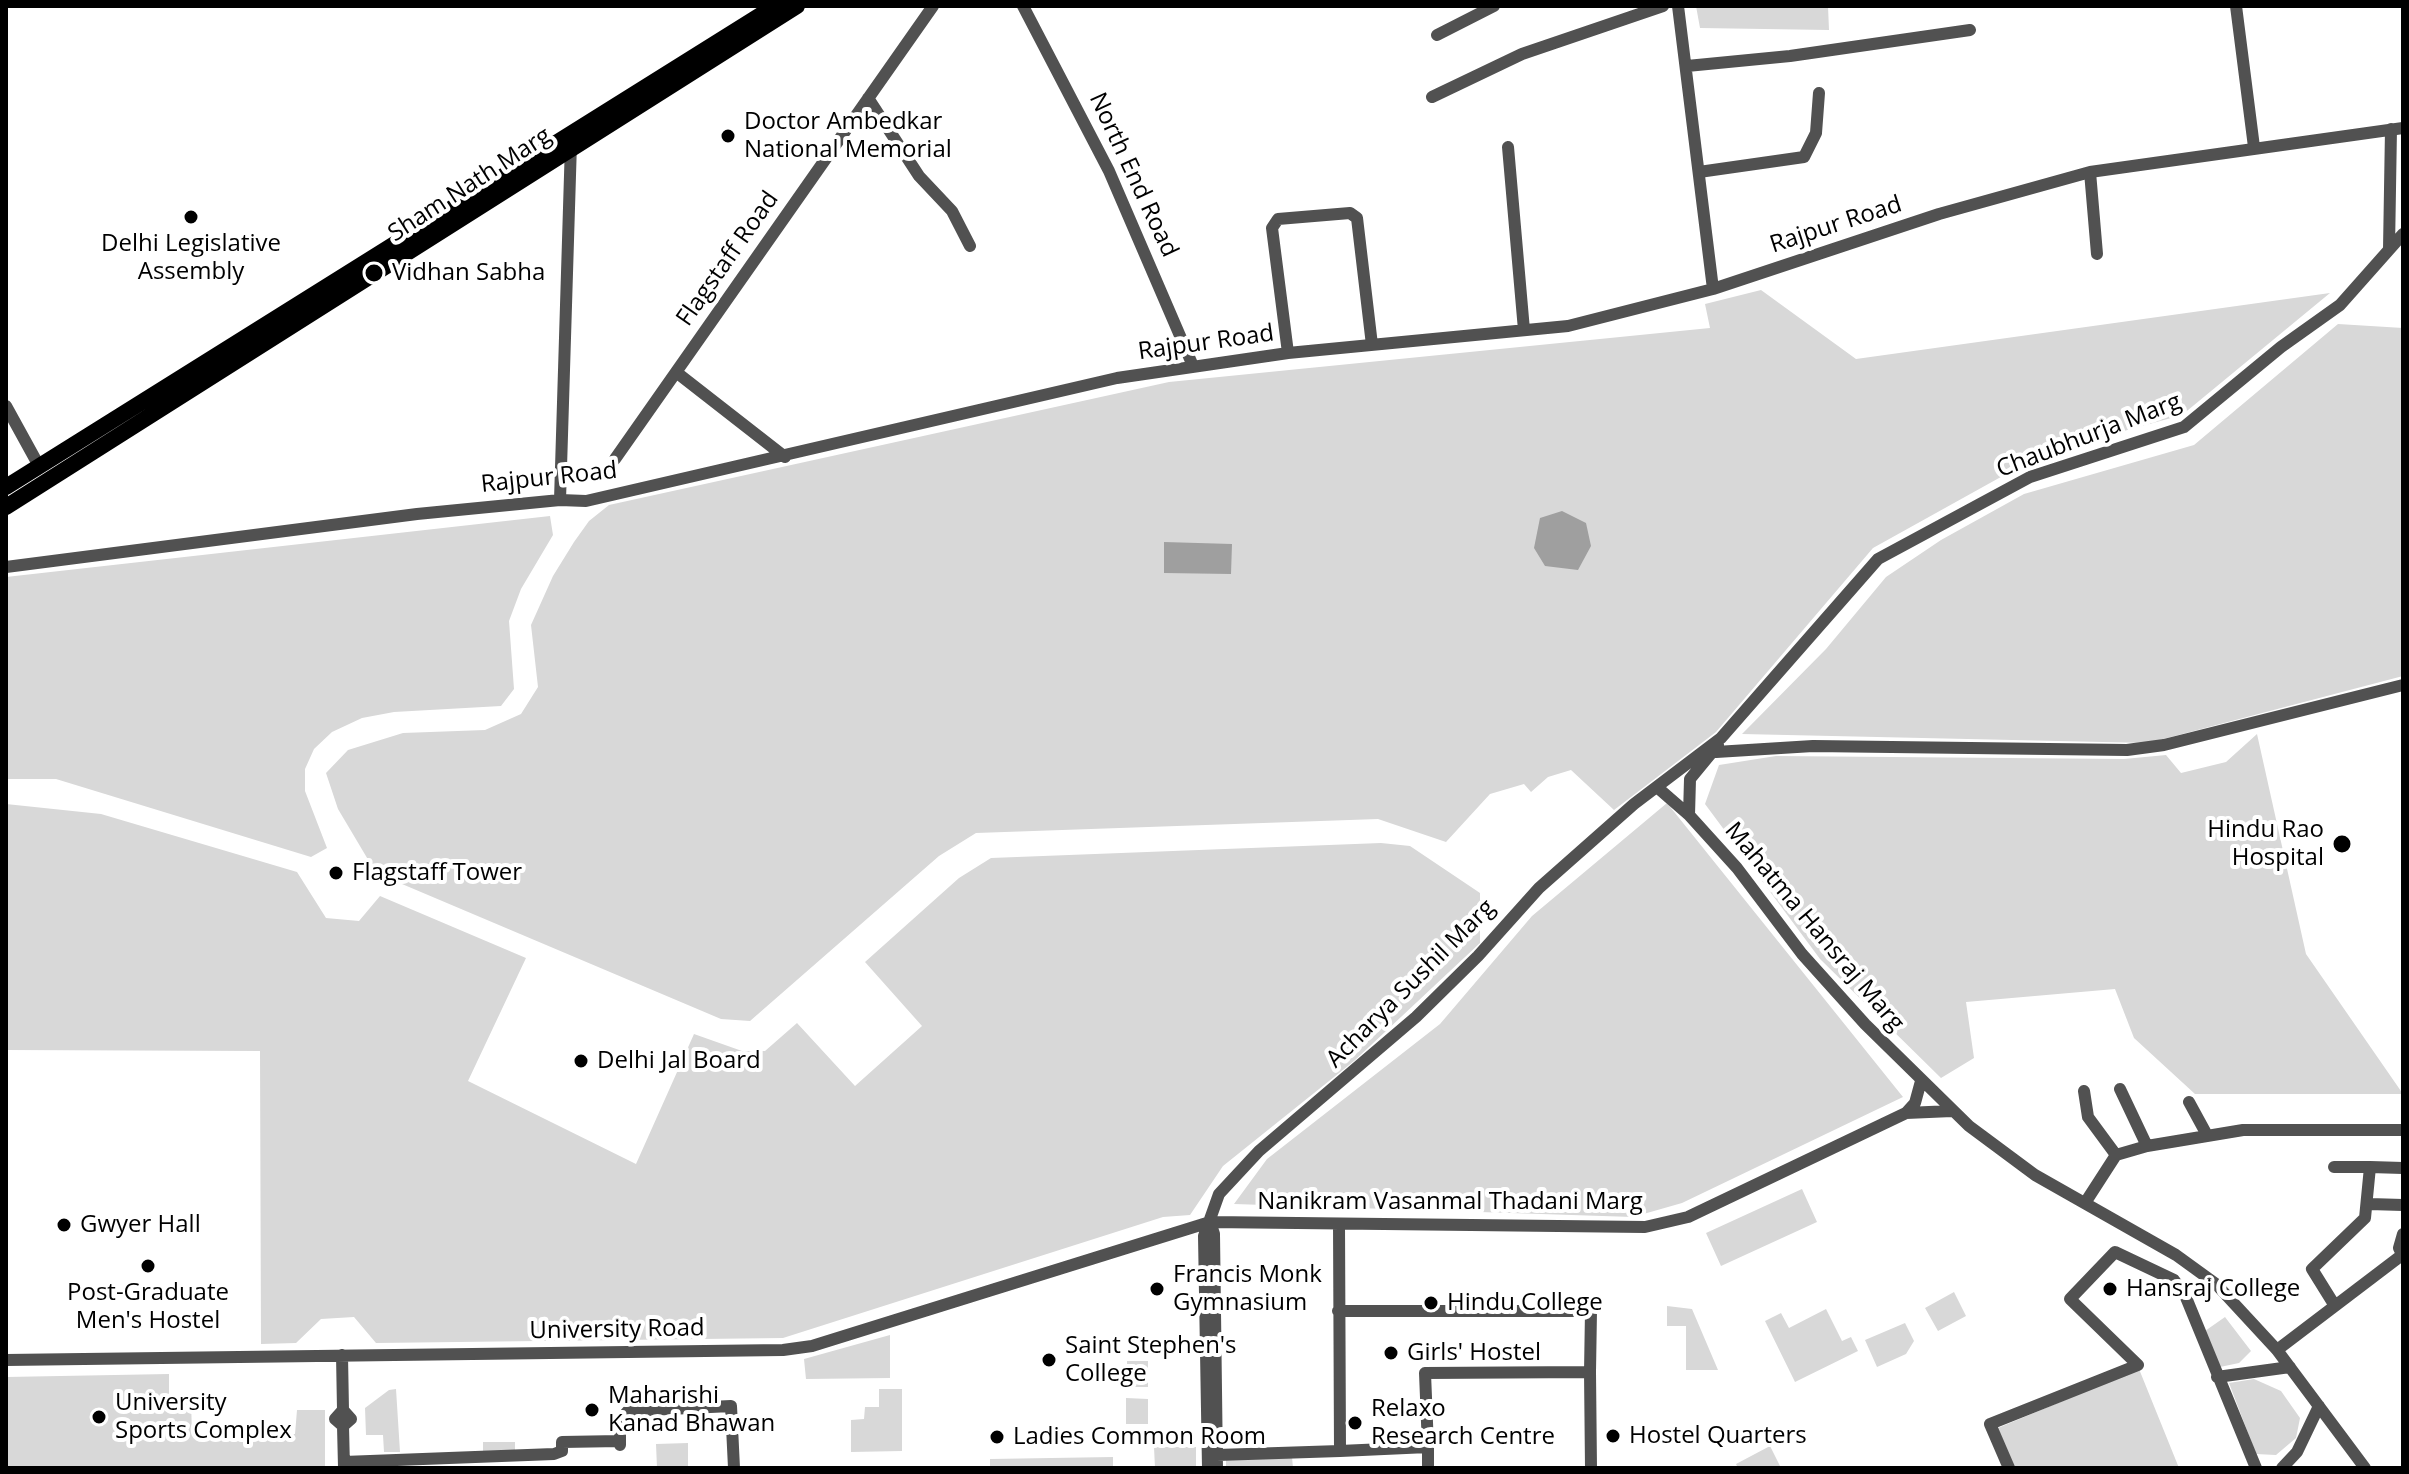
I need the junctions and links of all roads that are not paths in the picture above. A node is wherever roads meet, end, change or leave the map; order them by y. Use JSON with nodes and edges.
{"nodes":[{"id":1,"x":775,"y":6,"type":"edge"},
{"id":2,"x":797,"y":6,"type":"edge"},
{"id":3,"x":933,"y":6,"type":"edge"},
{"id":4,"x":1023,"y":6,"type":"edge"},
{"id":5,"x":1494,"y":6,"type":"edge"},
{"id":6,"x":1663,"y":6,"type":"edge"},
{"id":7,"x":1678,"y":6,"type":"edge"},
{"id":8,"x":2236,"y":6,"type":"edge"},
{"id":9,"x":1970,"y":30,"type":"dead end"},
{"id":10,"x":1437,"y":35,"type":"dead end"},
{"id":11,"x":1687,"y":66,"type":"junction"},
{"id":12,"x":1819,"y":93,"type":"dead end"},
{"id":13,"x":1432,"y":97,"type":"dead end"},
{"id":14,"x":868,"y":98,"type":"junction"},
{"id":15,"x":2397,"y":128,"type":"edge"},
{"id":16,"x":571,"y":141,"type":"junction"},
{"id":17,"x":1508,"y":147,"type":"dead end"},
{"id":18,"x":2254,"y":147,"type":"junction"},
{"id":19,"x":1699,"y":172,"type":"junction"},
{"id":20,"x":2090,"y":172,"type":"junction"},
{"id":21,"x":2403,"y":234,"type":"edge"},
{"id":22,"x":970,"y":246,"type":"dead end"},
{"id":23,"x":2389,"y":249,"type":"junction"},
{"id":24,"x":2097,"y":254,"type":"dead end"},
{"id":25,"x":1713,"y":289,"type":"junction"},
{"id":26,"x":1524,"y":330,"type":"junction"},
{"id":27,"x":1372,"y":345,"type":"junction"},
{"id":28,"x":1288,"y":353,"type":"junction"},
{"id":29,"x":1193,"y":366,"type":"junction"},
{"id":30,"x":676,"y":372,"type":"junction"},
{"id":31,"x":6,"y":406,"type":"edge"},
{"id":32,"x":785,"y":457,"type":"junction"},
{"id":33,"x":615,"y":459,"type":"dead end"},
{"id":34,"x":39,"y":466,"type":"junction"},
{"id":35,"x":6,"y":487,"type":"edge"},
{"id":36,"x":560,"y":500,"type":"junction"},
{"id":37,"x":6,"y":507,"type":"edge"},
{"id":38,"x":6,"y":567,"type":"edge"},
{"id":39,"x":2403,"y":685,"type":"edge"},
{"id":40,"x":1721,"y":738,"type":"junction"},
{"id":41,"x":1716,"y":752,"type":"junction"},
{"id":42,"x":1658,"y":788,"type":"junction"},
{"id":43,"x":1689,"y":815,"type":"junction"},
{"id":44,"x":1921,"y":1081,"type":"junction"},
{"id":45,"x":2120,"y":1089,"type":"dead end"},
{"id":46,"x":2084,"y":1091,"type":"dead end"},
{"id":47,"x":2189,"y":1102,"type":"dead end"},
{"id":48,"x":1952,"y":1111,"type":"junction"},
{"id":49,"x":1906,"y":1113,"type":"junction"},
{"id":50,"x":2403,"y":1130,"type":"edge"},
{"id":51,"x":2207,"y":1135,"type":"junction"},
{"id":52,"x":2147,"y":1146,"type":"junction"},
{"id":53,"x":2116,"y":1155,"type":"junction"},
{"id":54,"x":2334,"y":1167,"type":"dead end"},
{"id":55,"x":2370,"y":1167,"type":"junction"},
{"id":56,"x":2403,"y":1168,"type":"edge"},
{"id":57,"x":2085,"y":1203,"type":"junction"},
{"id":58,"x":2369,"y":1204,"type":"junction"},
{"id":59,"x":2403,"y":1205,"type":"edge"},
{"id":60,"x":1210,"y":1222,"type":"junction"},
{"id":61,"x":1339,"y":1224,"type":"junction"},
{"id":62,"x":2403,"y":1234,"type":"edge"},
{"id":63,"x":2402,"y":1256,"type":"edge"},
{"id":64,"x":2335,"y":1306,"type":"junction"},
{"id":65,"x":1338,"y":1311,"type":"junction"},
{"id":66,"x":2277,"y":1350,"type":"junction"},
{"id":67,"x":342,"y":1355,"type":"junction"},
{"id":68,"x":6,"y":1360,"type":"edge"},
{"id":69,"x":2290,"y":1367,"type":"junction"},
{"id":70,"x":1590,"y":1372,"type":"junction"},
{"id":71,"x":2217,"y":1377,"type":"junction"},
{"id":72,"x":2319,"y":1406,"type":"junction"},
{"id":73,"x":1428,"y":1447,"type":"junction"},
{"id":74,"x":1340,"y":1451,"type":"junction"},
{"id":75,"x":1298,"y":1452,"type":"junction"},
{"id":76,"x":1217,"y":1461,"type":"edge"},
{"id":77,"x":344,"y":1465,"type":"edge"},
{"id":78,"x":734,"y":1468,"type":"edge"},
{"id":79,"x":1208,"y":1468,"type":"edge"},
{"id":80,"x":1298,"y":1468,"type":"edge"},
{"id":81,"x":1428,"y":1468,"type":"edge"},
{"id":82,"x":1591,"y":1468,"type":"edge"},
{"id":83,"x":2009,"y":1468,"type":"edge"},
{"id":84,"x":2256,"y":1468,"type":"edge"},
{"id":85,"x":2282,"y":1468,"type":"edge"},
{"id":86,"x":2365,"y":1468,"type":"edge"}],
"edges":[{"from":1,"to":16,"type":"main road","name":"Sham Nath Marg"},
{"from":2,"to":16,"type":"main road","name":"Sham Nath Marg"},
{"from":3,"to":14,"type":"street","name":"Flagstaff Road"},
{"from":4,"to":29,"type":"street","name":"North End Road"},
{"from":5,"to":10,"type":"street"},
{"from":6,"to":13,"type":"street"},
{"from":7,"to":11,"type":"street"},
{"from":8,"to":18,"type":"street"},
{"from":9,"to":11,"type":"street"},
{"from":11,"to":19,"type":"street"},
{"from":12,"to":19,"type":"street"},
{"from":14,"to":22,"type":"street"},
{"from":14,"to":30,"type":"street","name":"Flagstaff Road"},
{"from":15,"to":18,"type":"street","name":"Rajpur Road"},
{"from":15,"to":23,"type":"street"},
{"from":16,"to":34,"type":"main road","name":"Sham Nath Marg"},
{"from":16,"to":36,"type":"street"},
{"from":16,"to":37,"type":"main road","name":"Sham Nath Marg"},
{"from":17,"to":26,"type":"street"},
{"from":18,"to":20,"type":"street","name":"Rajpur Road"},
{"from":19,"to":25,"type":"street"},
{"from":20,"to":24,"type":"street"},
{"from":20,"to":25,"type":"street","name":"Rajpur Road"},
{"from":21,"to":23,"type":"street","name":"Chaubhurja Marg"},
{"from":23,"to":40,"type":"street","name":"Chaubhurja Marg"},
{"from":25,"to":26,"type":"street","name":"Rajpur Road"},
{"from":26,"to":27,"type":"street","name":"Rajpur Road"},
{"from":27,"to":28,"type":"street","name":"Rajpur Road"},
{"from":27,"to":28,"type":"street"},
{"from":28,"to":29,"type":"street","name":"Rajpur Road"},
{"from":29,"to":32,"type":"street","name":"Rajpur Road"},
{"from":30,"to":32,"type":"street"},
{"from":30,"to":33,"type":"street","name":"Flagstaff Road"},
{"from":31,"to":34,"type":"street"},
{"from":32,"to":36,"type":"street","name":"Rajpur Road"},
{"from":34,"to":35,"type":"main road","name":"Sham Nath Marg"},
{"from":36,"to":38,"type":"street","name":"Rajpur Road"},
{"from":39,"to":41,"type":"street"},
{"from":40,"to":41,"type":"street"},
{"from":40,"to":42,"type":"street","name":"Acharya Sushil Marg"},
{"from":41,"to":43,"type":"street"},
{"from":42,"to":43,"type":"street","name":"Mahatma Hansraj Marg"},
{"from":42,"to":60,"type":"street","name":"Acharya Sushil Marg"},
{"from":43,"to":44,"type":"street","name":"Mahatma Hansraj Marg"},
{"from":44,"to":48,"type":"street","name":"Mahatma Hansraj Marg"},
{"from":44,"to":49,"type":"street"},
{"from":45,"to":52,"type":"street"},
{"from":46,"to":53,"type":"street"},
{"from":47,"to":51,"type":"street"},
{"from":48,"to":49,"type":"street"},
{"from":48,"to":57,"type":"street","name":"Mahatma Hansraj Marg"},
{"from":49,"to":61,"type":"street","name":"Nanikram Vasanmal Thadani Marg"},
{"from":50,"to":51,"type":"street"},
{"from":51,"to":52,"type":"street"},
{"from":52,"to":53,"type":"street"},
{"from":53,"to":57,"type":"street"},
{"from":54,"to":55,"type":"street"},
{"from":55,"to":56,"type":"street"},
{"from":55,"to":58,"type":"street"},
{"from":57,"to":66,"type":"street","name":"Mahatma Hansraj Marg"},
{"from":58,"to":59,"type":"street"},
{"from":58,"to":64,"type":"street"},
{"from":60,"to":61,"type":"street","name":"Nanikram Vasanmal Thadani Marg"},
{"from":60,"to":67,"type":"street","name":"University Road"},
{"from":60,"to":76,"type":"street"},
{"from":60,"to":79,"type":"street"},
{"from":61,"to":65,"type":"street"},
{"from":62,"to":63,"type":"street"},
{"from":63,"to":64,"type":"street"},
{"from":64,"to":66,"type":"street"},
{"from":65,"to":70,"type":"street"},
{"from":65,"to":74,"type":"street"},
{"from":66,"to":69,"type":"street","name":"Mahatma Hansraj Marg"},
{"from":67,"to":68,"type":"street","name":"University Road"},
{"from":67,"to":77,"type":"street"},
{"from":69,"to":71,"type":"street"},
{"from":69,"to":72,"type":"street","name":"Mahatma Hansraj Marg"},
{"from":70,"to":73,"type":"street"},
{"from":70,"to":82,"type":"street"},
{"from":71,"to":83,"type":"street"},
{"from":71,"to":84,"type":"street"},
{"from":72,"to":85,"type":"street"},
{"from":72,"to":86,"type":"street","name":"Mahatma Hansraj Marg"},
{"from":73,"to":74,"type":"street"},
{"from":73,"to":81,"type":"street"},
{"from":74,"to":75,"type":"street"},
{"from":75,"to":76,"type":"street"},
{"from":75,"to":80,"type":"street"},
{"from":77,"to":78,"type":"street"}]}
